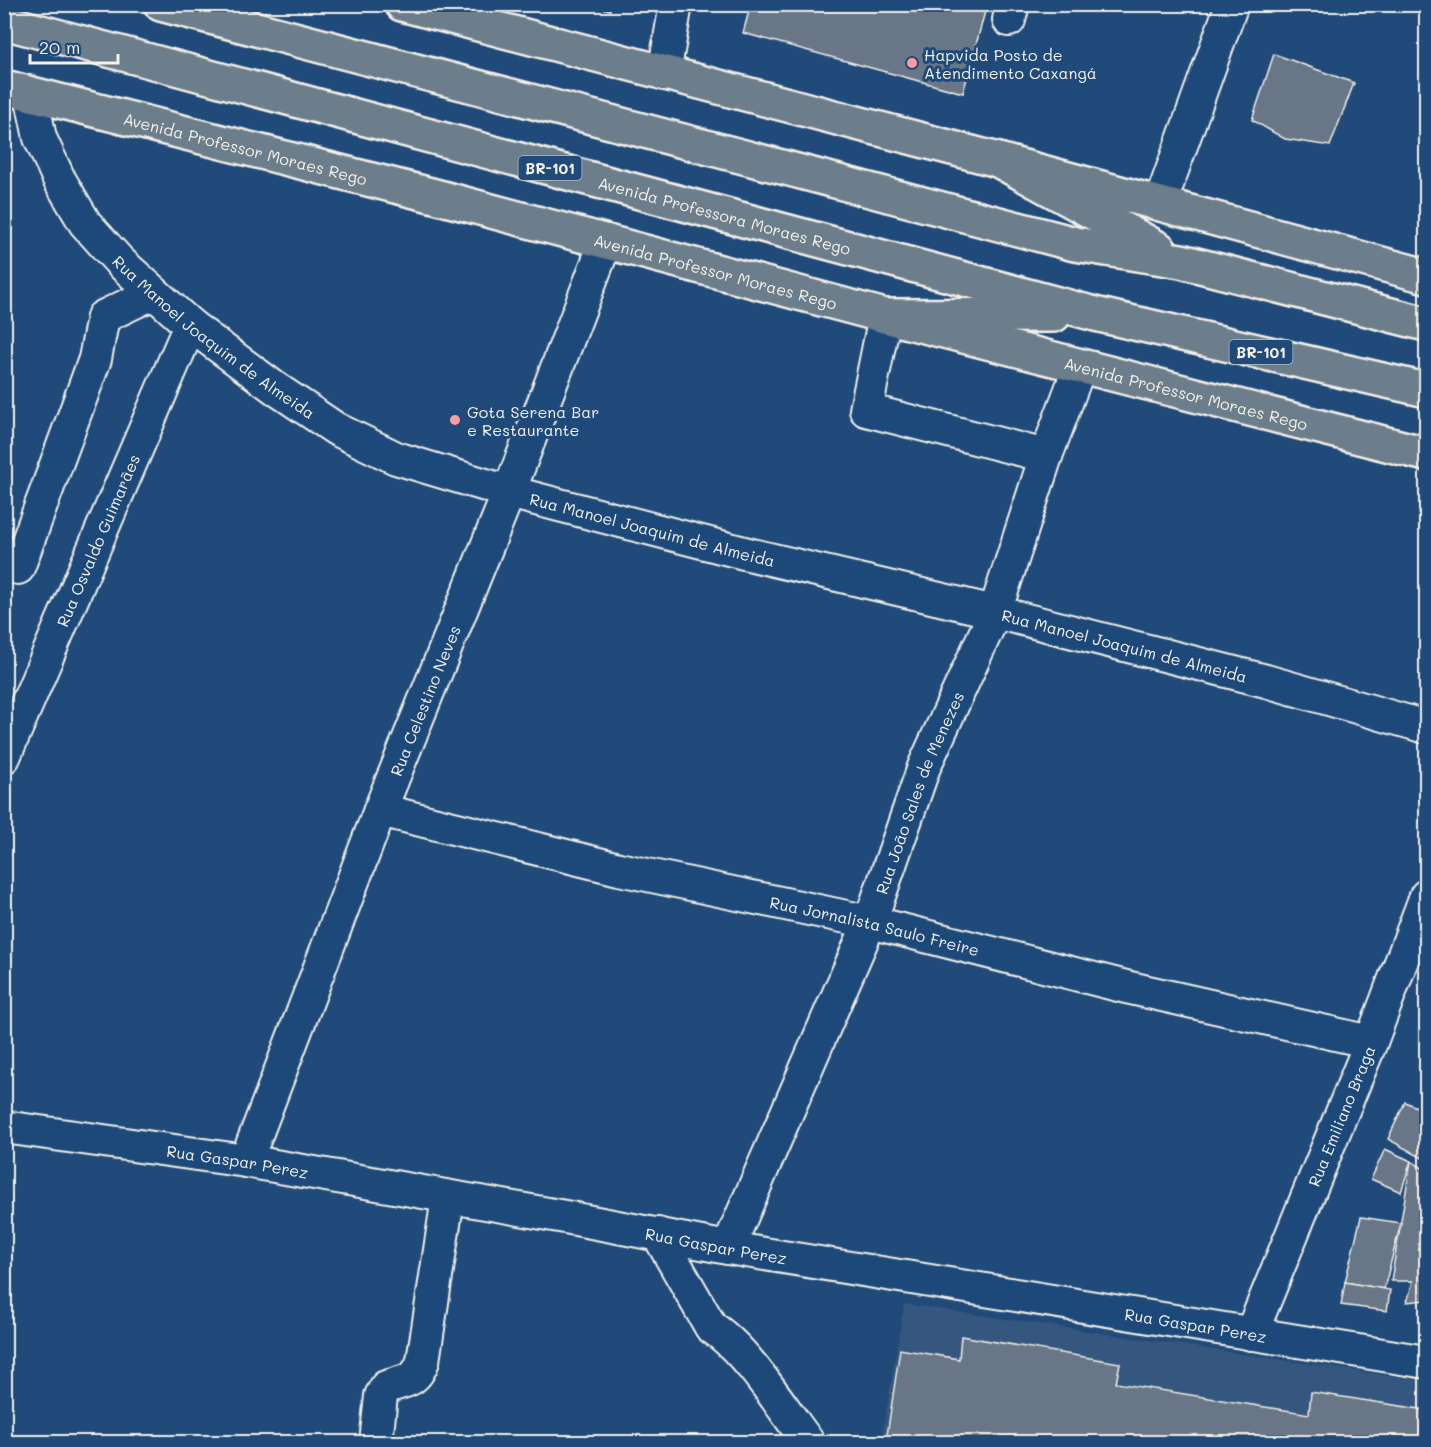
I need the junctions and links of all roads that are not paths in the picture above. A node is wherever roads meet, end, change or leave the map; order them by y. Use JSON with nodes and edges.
{"nodes":[{"id":1,"x":161,"y":4,"type":"edge"},
{"id":2,"x":402,"y":4,"type":"edge"},
{"id":3,"x":676,"y":4,"type":"edge"},
{"id":4,"x":1232,"y":4,"type":"edge"},
{"id":5,"x":4,"y":22,"type":"edge"},
{"id":6,"x":664,"y":74,"type":"junction"},
{"id":7,"x":18,"y":91,"type":"edge"},
{"id":8,"x":998,"y":160,"type":"junction"},
{"id":9,"x":1160,"y":204,"type":"junction"},
{"id":10,"x":606,"y":241,"type":"junction"},
{"id":11,"x":1181,"y":261,"type":"junction"},
{"id":12,"x":1426,"y":276,"type":"edge"},
{"id":13,"x":153,"y":293,"type":"junction"},
{"id":14,"x":1095,"y":314,"type":"junction"},
{"id":15,"x":885,"y":316,"type":"junction"},
{"id":16,"x":1426,"y":324,"type":"edge"},
{"id":17,"x":190,"y":325,"type":"junction"},
{"id":18,"x":1080,"y":366,"type":"junction"},
{"id":19,"x":1426,"y":390,"type":"edge"},
{"id":20,"x":1426,"y":454,"type":"edge"},
{"id":21,"x":1046,"y":456,"type":"junction"},
{"id":22,"x":509,"y":492,"type":"junction"},
{"id":23,"x":4,"y":564,"type":"edge"},
{"id":24,"x":994,"y":612,"type":"junction"},
{"id":25,"x":1426,"y":727,"type":"edge"},
{"id":26,"x":4,"y":757,"type":"edge"},
{"id":27,"x":380,"y":810,"type":"junction"},
{"id":28,"x":1426,"y":896,"type":"edge"},
{"id":29,"x":870,"y":922,"type":"junction"},
{"id":30,"x":1371,"y":1042,"type":"junction"},
{"id":31,"x":4,"y":1128,"type":"edge"},
{"id":32,"x":246,"y":1161,"type":"junction"},
{"id":33,"x":448,"y":1197,"type":"junction"},
{"id":34,"x":658,"y":1234,"type":"junction"},
{"id":35,"x":728,"y":1248,"type":"junction"},
{"id":36,"x":1251,"y":1334,"type":"junction"},
{"id":37,"x":1426,"y":1362,"type":"edge"},
{"id":38,"x":376,"y":1443,"type":"edge"},
{"id":39,"x":808,"y":1443,"type":"edge"}],
"edges":[{"from":1,"to":11,"type":"main road"},
{"from":2,"to":6,"type":"main road"},
{"from":3,"to":6,"type":"street"},
{"from":4,"to":9,"type":"street"},
{"from":5,"to":14,"type":"main road","name":"Avenida Professora Moraes Rego","number":"BR-101"},
{"from":6,"to":8,"type":"main road"},
{"from":7,"to":10,"type":"main road","name":"Avenida Professor Moraes Rego"},
{"from":7,"to":13,"type":"street","name":"Rua Manoel Joaquim de Almeida"},
{"from":8,"to":9,"type":"main road"},
{"from":8,"to":11,"type":"main road"},
{"from":9,"to":12,"type":"main road"},
{"from":10,"to":15,"type":"main road","name":"Avenida Professor Moraes Rego"},
{"from":10,"to":22,"type":"street","name":"Rua Celestino Neves"},
{"from":11,"to":16,"type":"main road"},
{"from":13,"to":17,"type":"street","name":"Rua Manoel Joaquim de Almeida"},
{"from":13,"to":23,"type":"street"},
{"from":14,"to":15,"type":"main road"},
{"from":14,"to":19,"type":"main road","number":"BR-101"},
{"from":15,"to":18,"type":"main road","name":"Avenida Professor Moraes Rego"},
{"from":15,"to":21,"type":"street"},
{"from":17,"to":22,"type":"street","name":"Rua Manoel Joaquim de Almeida"},
{"from":17,"to":26,"type":"street","name":"Rua Osvaldo Guimarães"},
{"from":18,"to":20,"type":"main road","name":"Avenida Professor Moraes Rego"},
{"from":18,"to":21,"type":"street","name":"Rua João Sales de Menezes"},
{"from":21,"to":24,"type":"street","name":"Rua João Sales de Menezes"},
{"from":22,"to":24,"type":"street","name":"Rua Manoel Joaquim de Almeida"},
{"from":22,"to":27,"type":"street","name":"Rua Celestino Neves"},
{"from":24,"to":25,"type":"street","name":"Rua Manoel Joaquim de Almeida"},
{"from":24,"to":29,"type":"street","name":"Rua João Sales de Menezes"},
{"from":27,"to":29,"type":"street","name":"Rua Jornalista Saulo Freire"},
{"from":27,"to":32,"type":"street","name":"Rua Celestino Neves"},
{"from":28,"to":30,"type":"street","name":"Rua Emiliano Braga"},
{"from":29,"to":30,"type":"street","name":"Rua Jornalista Saulo Freire"},
{"from":29,"to":35,"type":"street","name":"Rua João Sales de Menezes"},
{"from":30,"to":36,"type":"street","name":"Rua Emiliano Braga"},
{"from":31,"to":32,"type":"street","name":"Rua Gaspar Perez"},
{"from":32,"to":33,"type":"street","name":"Rua Gaspar Perez"},
{"from":33,"to":34,"type":"street","name":"Rua Gaspar Perez"},
{"from":33,"to":38,"type":"street"},
{"from":34,"to":35,"type":"street","name":"Rua Gaspar Perez"},
{"from":34,"to":39,"type":"street"},
{"from":35,"to":36,"type":"street","name":"Rua Gaspar Perez"},
{"from":36,"to":37,"type":"street","name":"Rua Gaspar Perez"}]}
